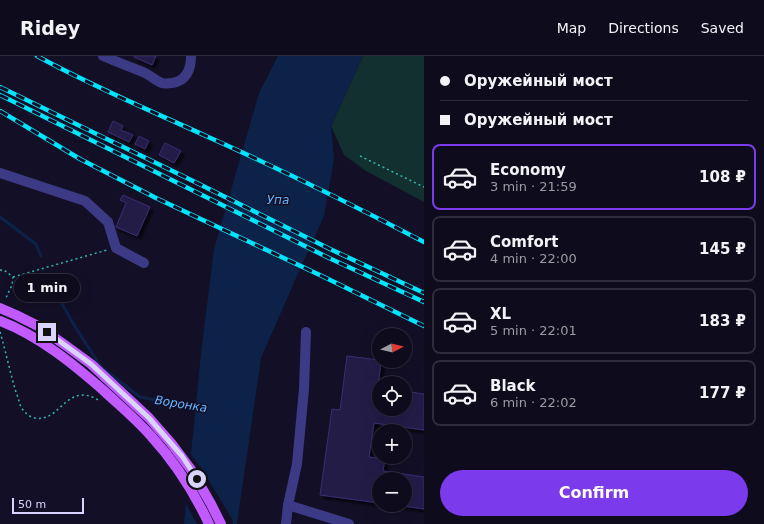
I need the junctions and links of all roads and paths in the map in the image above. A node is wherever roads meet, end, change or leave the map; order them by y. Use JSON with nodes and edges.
{"nodes":[{"id":1,"x":103,"y":56,"type":"edge"},
{"id":2,"x":191,"y":56,"type":"edge"},
{"id":3,"x":360,"y":156,"type":"dead end"},
{"id":4,"x":0,"y":173,"type":"edge"},
{"id":5,"x":424,"y":187,"type":"edge"},
{"id":6,"x":116,"y":248,"type":"junction"},
{"id":7,"x":144,"y":263,"type":"dead end"},
{"id":8,"x":0,"y":270,"type":"edge"},
{"id":9,"x":13,"y":277,"type":"junction"},
{"id":10,"x":2,"y":305,"type":"edge"},
{"id":11,"x":0,"y":321,"type":"edge"},
{"id":12,"x":0,"y":331,"type":"edge"},
{"id":13,"x":306,"y":332,"type":"dead end"},
{"id":14,"x":103,"y":403,"type":"dead end"},
{"id":15,"x":288,"y":505,"type":"junction"},
{"id":16,"x":210,"y":524,"type":"edge"},
{"id":17,"x":221,"y":524,"type":"edge"},
{"id":18,"x":286,"y":524,"type":"edge"},
{"id":19,"x":349,"y":524,"type":"edge"}],
"edges":[{"from":1,"to":2,"type":"street"},
{"from":3,"to":5,"type":"path"},
{"from":4,"to":6,"type":"street"},
{"from":6,"to":7,"type":"street"},
{"from":6,"to":9,"type":"path"},
{"from":8,"to":9,"type":"path"},
{"from":9,"to":10,"type":"path"},
{"from":10,"to":17,"type":"main road","bridge":true},
{"from":11,"to":16,"type":"main road","bridge":true},
{"from":12,"to":14,"type":"path"},
{"from":13,"to":15,"type":"street"},
{"from":15,"to":18,"type":"street"},
{"from":15,"to":19,"type":"street"}]}
